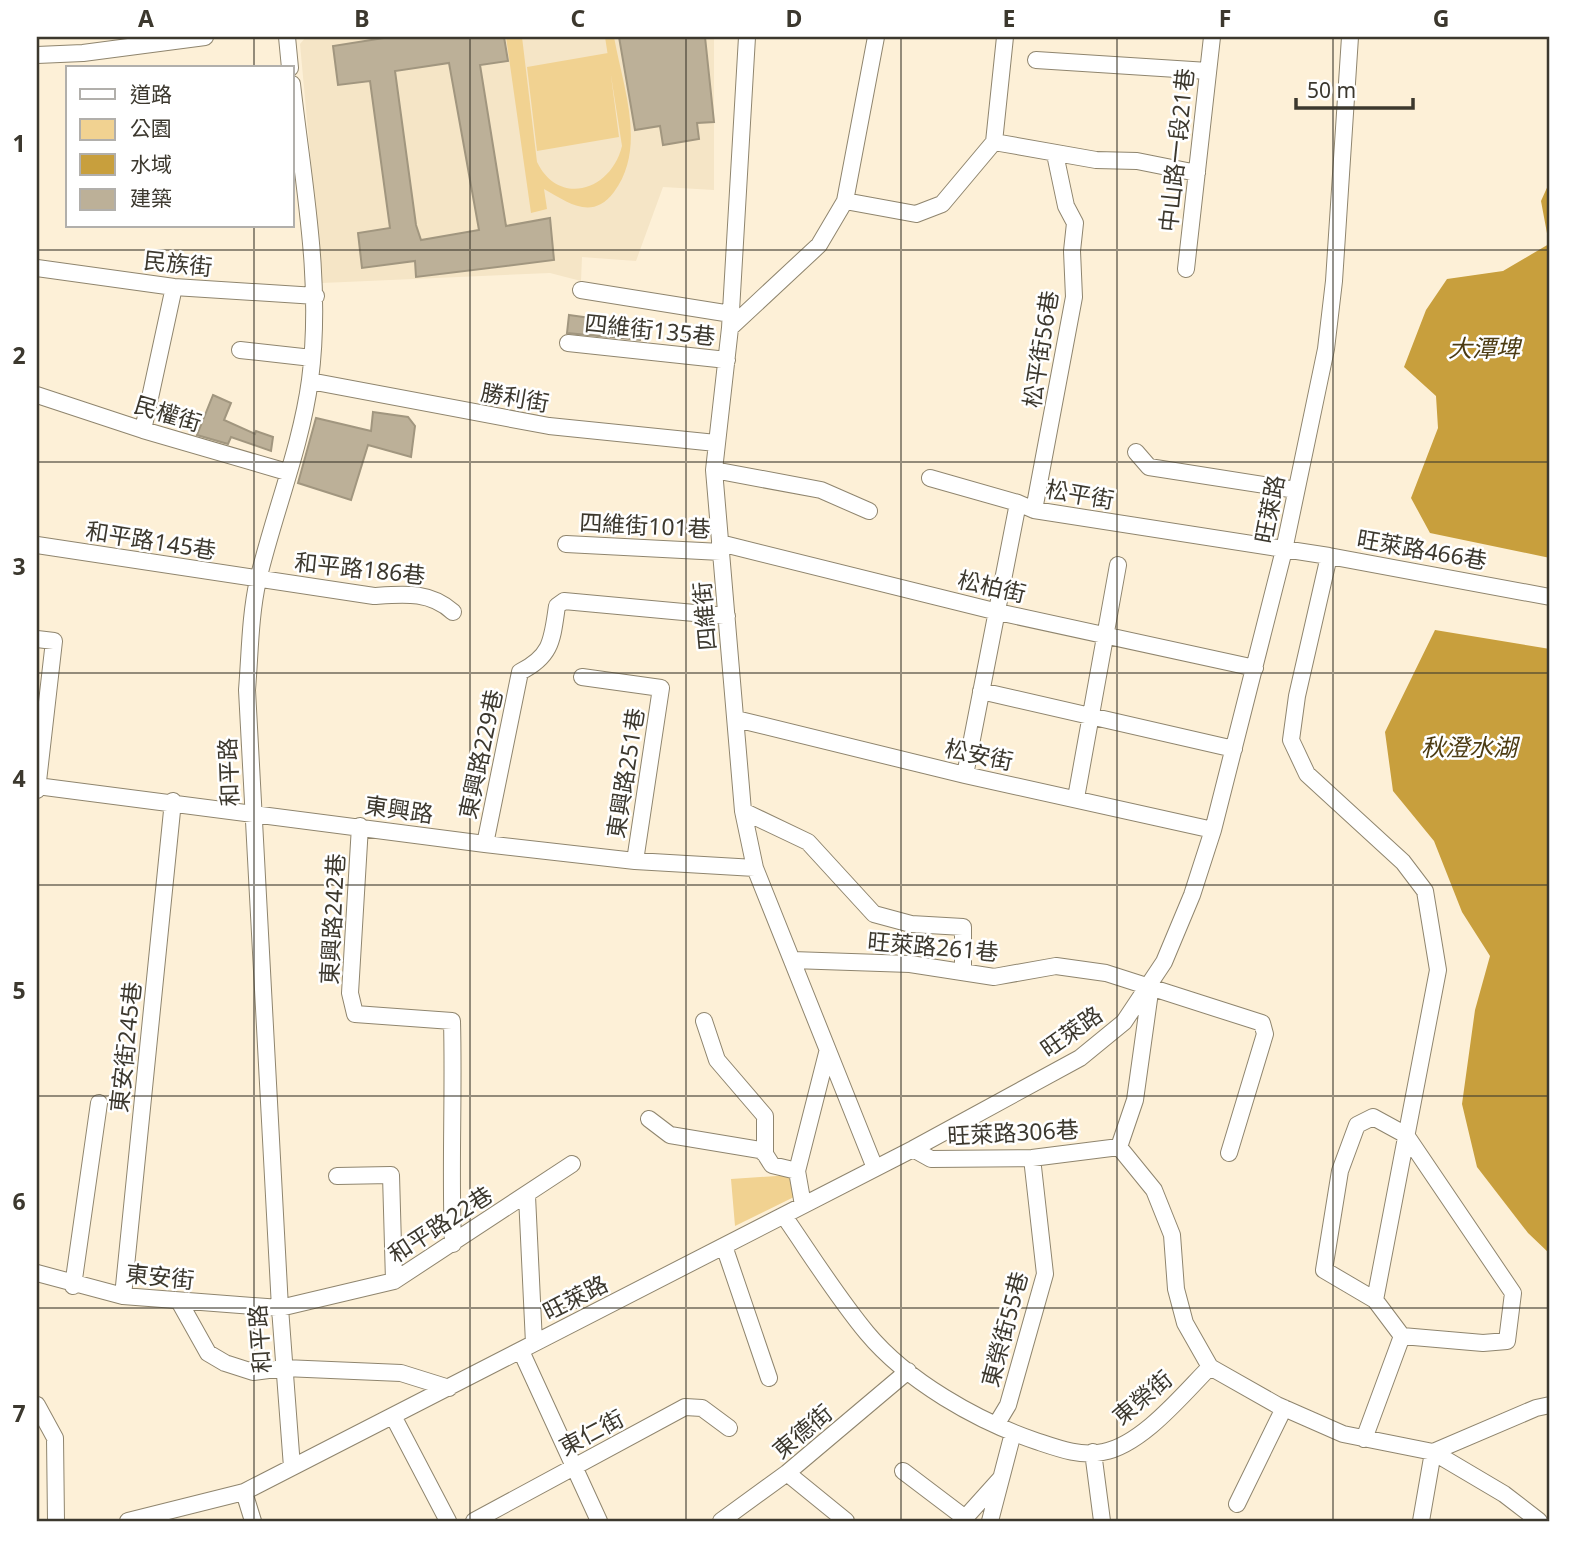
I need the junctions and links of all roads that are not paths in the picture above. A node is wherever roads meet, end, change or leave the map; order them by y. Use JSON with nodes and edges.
{"nodes":[{"id":1,"x":205,"y":37,"type":"edge"},
{"id":2,"x":287,"y":37,"type":"edge"},
{"id":3,"x":747,"y":37,"type":"edge"},
{"id":4,"x":876,"y":37,"type":"edge"},
{"id":5,"x":1005,"y":37,"type":"edge"},
{"id":6,"x":1212,"y":37,"type":"edge"},
{"id":7,"x":1350,"y":37,"type":"edge"},
{"id":8,"x":158,"y":40,"type":"edge"},
{"id":9,"x":37,"y":55,"type":"edge"},
{"id":10,"x":1036,"y":60,"type":"dead end"},
{"id":11,"x":290,"y":66,"type":"edge"},
{"id":12,"x":1208,"y":71,"type":"junction"},
{"id":13,"x":294,"y":102,"type":"edge"},
{"id":14,"x":994,"y":142,"type":"junction"},
{"id":15,"x":1055,"y":154,"type":"junction"},
{"id":16,"x":1196,"y":173,"type":"junction"},
{"id":17,"x":845,"y":201,"type":"junction"},
{"id":18,"x":37,"y":268,"type":"edge"},
{"id":19,"x":1186,"y":269,"type":"dead end"},
{"id":20,"x":174,"y":287,"type":"junction"},
{"id":21,"x":581,"y":290,"type":"dead end"},
{"id":22,"x":316,"y":296,"type":"junction"},
{"id":23,"x":730,"y":321,"type":"junction"},
{"id":24,"x":568,"y":343,"type":"dead end"},
{"id":25,"x":240,"y":350,"type":"dead end"},
{"id":26,"x":312,"y":358,"type":"junction"},
{"id":27,"x":727,"y":360,"type":"junction"},
{"id":28,"x":310,"y":381,"type":"junction"},
{"id":29,"x":37,"y":395,"type":"edge"},
{"id":30,"x":144,"y":430,"type":"junction"},
{"id":31,"x":716,"y":443,"type":"junction"},
{"id":32,"x":1136,"y":452,"type":"dead end"},
{"id":33,"x":713,"y":470,"type":"junction"},
{"id":34,"x":287,"y":472,"type":"junction"},
{"id":35,"x":930,"y":478,"type":"dead end"},
{"id":36,"x":1296,"y":489,"type":"junction"},
{"id":37,"x":1018,"y":503,"type":"junction"},
{"id":38,"x":1034,"y":509,"type":"junction"},
{"id":39,"x":869,"y":510,"type":"dead end"},
{"id":40,"x":566,"y":544,"type":"dead end"},
{"id":41,"x":37,"y":545,"type":"edge"},
{"id":42,"x":721,"y":548,"type":"junction"},
{"id":43,"x":1284,"y":550,"type":"junction"},
{"id":44,"x":1329,"y":556,"type":"junction"},
{"id":45,"x":1118,"y":565,"type":"dead end"},
{"id":46,"x":258,"y":580,"type":"junction"},
{"id":47,"x":1550,"y":597,"type":"edge"},
{"id":48,"x":453,"y":612,"type":"dead end"},
{"id":49,"x":998,"y":612,"type":"junction"},
{"id":50,"x":727,"y":616,"type":"junction"},
{"id":51,"x":1104,"y":634,"type":"junction"},
{"id":52,"x":37,"y":639,"type":"edge"},
{"id":53,"x":1255,"y":668,"type":"junction"},
{"id":54,"x":582,"y":677,"type":"dead end"},
{"id":55,"x":981,"y":691,"type":"junction"},
{"id":56,"x":1090,"y":714,"type":"junction"},
{"id":57,"x":736,"y":719,"type":"junction"},
{"id":58,"x":1234,"y":749,"type":"junction"},
{"id":59,"x":965,"y":775,"type":"junction"},
{"id":60,"x":38,"y":787,"type":"edge"},
{"id":61,"x":1076,"y":798,"type":"junction"},
{"id":62,"x":173,"y":801,"type":"junction"},
{"id":63,"x":253,"y":811,"type":"junction"},
{"id":64,"x":743,"y":811,"type":"junction"},
{"id":65,"x":360,"y":826,"type":"junction"},
{"id":66,"x":1213,"y":830,"type":"junction"},
{"id":67,"x":485,"y":844,"type":"junction"},
{"id":68,"x":635,"y":860,"type":"junction"},
{"id":69,"x":755,"y":867,"type":"junction"},
{"id":70,"x":792,"y":960,"type":"junction"},
{"id":71,"x":962,"y":972,"type":"junction"},
{"id":72,"x":1151,"y":986,"type":"junction"},
{"id":73,"x":705,"y":1021,"type":"dead end"},
{"id":74,"x":827,"y":1053,"type":"junction"},
{"id":75,"x":99,"y":1102,"type":"dead end"},
{"id":76,"x":649,"y":1119,"type":"dead end"},
{"id":77,"x":1406,"y":1135,"type":"junction"},
{"id":78,"x":1119,"y":1147,"type":"junction"},
{"id":79,"x":913,"y":1149,"type":"junction"},
{"id":80,"x":1229,"y":1153,"type":"dead end"},
{"id":81,"x":765,"y":1154,"type":"junction"},
{"id":82,"x":1032,"y":1158,"type":"junction"},
{"id":83,"x":572,"y":1164,"type":"dead end"},
{"id":84,"x":875,"y":1168,"type":"junction"},
{"id":85,"x":797,"y":1171,"type":"junction"},
{"id":86,"x":337,"y":1176,"type":"dead end"},
{"id":87,"x":527,"y":1196,"type":"junction"},
{"id":88,"x":803,"y":1205,"type":"junction"},
{"id":89,"x":784,"y":1216,"type":"junction"},
{"id":90,"x":453,"y":1244,"type":"junction"},
{"id":91,"x":724,"y":1246,"type":"junction"},
{"id":92,"x":37,"y":1273,"type":"edge"},
{"id":93,"x":394,"y":1281,"type":"junction"},
{"id":94,"x":73,"y":1286,"type":"junction"},
{"id":95,"x":123,"y":1296,"type":"junction"},
{"id":96,"x":1375,"y":1300,"type":"junction"},
{"id":97,"x":180,"y":1303,"type":"junction"},
{"id":98,"x":280,"y":1308,"type":"junction"},
{"id":99,"x":1402,"y":1336,"type":"junction"},
{"id":100,"x":527,"y":1347,"type":"junction"},
{"id":101,"x":1210,"y":1367,"type":"junction"},
{"id":102,"x":284,"y":1368,"type":"junction"},
{"id":103,"x":908,"y":1371,"type":"junction"},
{"id":104,"x":769,"y":1378,"type":"dead end"},
{"id":105,"x":449,"y":1388,"type":"junction"},
{"id":106,"x":37,"y":1405,"type":"edge"},
{"id":107,"x":1550,"y":1405,"type":"edge"},
{"id":108,"x":1284,"y":1408,"type":"junction"},
{"id":109,"x":393,"y":1416,"type":"junction"},
{"id":110,"x":996,"y":1425,"type":"junction"},
{"id":111,"x":729,"y":1428,"type":"dead end"},
{"id":112,"x":1013,"y":1433,"type":"junction"},
{"id":113,"x":1364,"y":1439,"type":"junction"},
{"id":114,"x":1093,"y":1452,"type":"junction"},
{"id":115,"x":1433,"y":1452,"type":"junction"},
{"id":116,"x":292,"y":1467,"type":"junction"},
{"id":117,"x":573,"y":1468,"type":"junction"},
{"id":118,"x":903,"y":1471,"type":"dead end"},
{"id":119,"x":787,"y":1473,"type":"junction"},
{"id":120,"x":1001,"y":1478,"type":"junction"},
{"id":121,"x":244,"y":1492,"type":"junction"},
{"id":122,"x":1237,"y":1504,"type":"dead end"},
{"id":123,"x":56,"y":1521,"type":"edge"},
{"id":124,"x":128,"y":1521,"type":"edge"},
{"id":125,"x":253,"y":1521,"type":"edge"},
{"id":126,"x":448,"y":1521,"type":"edge"},
{"id":127,"x":474,"y":1521,"type":"edge"},
{"id":128,"x":599,"y":1521,"type":"edge"},
{"id":129,"x":721,"y":1521,"type":"edge"},
{"id":130,"x":846,"y":1521,"type":"edge"},
{"id":131,"x":990,"y":1521,"type":"edge"},
{"id":132,"x":1102,"y":1521,"type":"edge"},
{"id":133,"x":1421,"y":1521,"type":"edge"},
{"id":134,"x":1539,"y":1521,"type":"edge"}],
"edges":[{"from":1,"to":8,"type":"street"},
{"from":2,"to":11,"type":"street"},
{"from":3,"to":23,"type":"street","name":"四維街"},
{"from":4,"to":17,"type":"street"},
{"from":5,"to":14,"type":"street"},
{"from":6,"to":12,"type":"street","name":"中山路一段21巷"},
{"from":7,"to":36,"type":"street","name":"旺萊路"},
{"from":8,"to":9,"type":"street"},
{"from":10,"to":12,"type":"street"},
{"from":12,"to":16,"type":"street","name":"中山路一段21巷"},
{"from":13,"to":22,"type":"street","name":"和平路"},
{"from":14,"to":15,"type":"street"},
{"from":14,"to":17,"type":"street"},
{"from":15,"to":16,"type":"street"},
{"from":15,"to":38,"type":"street","name":"松平街56巷"},
{"from":16,"to":19,"type":"street","name":"中山路一段21巷"},
{"from":17,"to":23,"type":"street"},
{"from":18,"to":20,"type":"street","name":"民族街"},
{"from":20,"to":22,"type":"street","name":"民族街"},
{"from":20,"to":30,"type":"street"},
{"from":21,"to":23,"type":"street"},
{"from":22,"to":26,"type":"street","name":"和平路"},
{"from":23,"to":27,"type":"street","name":"四維街"},
{"from":24,"to":27,"type":"street","name":"四維街135巷"},
{"from":25,"to":26,"type":"street"},
{"from":26,"to":28,"type":"street","name":"和平路"},
{"from":27,"to":31,"type":"street","name":"四維街"},
{"from":28,"to":31,"type":"street","name":"勝利街"},
{"from":28,"to":34,"type":"street","name":"和平路"},
{"from":29,"to":30,"type":"street","name":"民權街"},
{"from":30,"to":34,"type":"street","name":"民權街"},
{"from":31,"to":33,"type":"street","name":"四維街"},
{"from":32,"to":36,"type":"street"},
{"from":33,"to":39,"type":"street"},
{"from":33,"to":42,"type":"street","name":"四維街"},
{"from":34,"to":46,"type":"street","name":"和平路"},
{"from":35,"to":37,"type":"street"},
{"from":36,"to":43,"type":"street","name":"旺萊路"},
{"from":37,"to":38,"type":"street","name":"松平街"},
{"from":37,"to":49,"type":"street","name":"松平街"},
{"from":38,"to":43,"type":"street","name":"松平街"},
{"from":40,"to":42,"type":"street","name":"四維街101巷"},
{"from":41,"to":46,"type":"street","name":"和平路145巷"},
{"from":42,"to":49,"type":"street","name":"松柏街"},
{"from":42,"to":50,"type":"street","name":"四維街"},
{"from":43,"to":44,"type":"street","name":"旺萊路466巷"},
{"from":43,"to":53,"type":"street","name":"旺萊路"},
{"from":44,"to":47,"type":"street","name":"旺萊路466巷"},
{"from":44,"to":77,"type":"street"},
{"from":45,"to":51,"type":"street"},
{"from":46,"to":48,"type":"street","name":"和平路186巷"},
{"from":46,"to":63,"type":"street","name":"和平路"},
{"from":49,"to":51,"type":"street","name":"松柏街"},
{"from":49,"to":55,"type":"street","name":"松平街"},
{"from":50,"to":57,"type":"street","name":"四維街"},
{"from":50,"to":67,"type":"street","name":"東興路229巷"},
{"from":51,"to":53,"type":"street","name":"松柏街"},
{"from":51,"to":56,"type":"street"},
{"from":52,"to":60,"type":"street"},
{"from":53,"to":58,"type":"street","name":"旺萊路"},
{"from":54,"to":68,"type":"street","name":"東興路251巷"},
{"from":55,"to":56,"type":"street"},
{"from":55,"to":59,"type":"street","name":"松平街"},
{"from":56,"to":58,"type":"street"},
{"from":56,"to":61,"type":"street"},
{"from":57,"to":59,"type":"street","name":"松安街"},
{"from":57,"to":64,"type":"street","name":"四維街"},
{"from":58,"to":66,"type":"street","name":"旺萊路"},
{"from":59,"to":61,"type":"street","name":"松安街"},
{"from":60,"to":62,"type":"street","name":"東興路"},
{"from":61,"to":66,"type":"street","name":"松安街"},
{"from":62,"to":63,"type":"street","name":"東興路"},
{"from":62,"to":95,"type":"street","name":"東安街245巷"},
{"from":63,"to":65,"type":"street","name":"東興路"},
{"from":63,"to":98,"type":"street","name":"和平路"},
{"from":64,"to":69,"type":"street","name":"四維街"},
{"from":64,"to":71,"type":"street"},
{"from":65,"to":67,"type":"street","name":"東興路"},
{"from":65,"to":90,"type":"street","name":"東興路242巷"},
{"from":66,"to":72,"type":"street","name":"旺萊路"},
{"from":67,"to":68,"type":"street","name":"東興路"},
{"from":68,"to":69,"type":"street","name":"東興路"},
{"from":69,"to":70,"type":"street","name":"四維街"},
{"from":70,"to":71,"type":"street","name":"旺萊路261巷"},
{"from":70,"to":74,"type":"street","name":"四維街"},
{"from":71,"to":72,"type":"street","name":"旺萊路261巷"},
{"from":72,"to":78,"type":"street"},
{"from":72,"to":79,"type":"street","name":"旺萊路"},
{"from":72,"to":80,"type":"street","name":"旺萊路261巷"},
{"from":73,"to":81,"type":"street"},
{"from":74,"to":84,"type":"street","name":"四維街"},
{"from":74,"to":85,"type":"street"},
{"from":75,"to":94,"type":"street"},
{"from":76,"to":81,"type":"street"},
{"from":77,"to":96,"type":"street"},
{"from":77,"to":96,"type":"street"},
{"from":77,"to":99,"type":"street"},
{"from":78,"to":82,"type":"street","name":"旺萊路306巷"},
{"from":78,"to":101,"type":"street"},
{"from":79,"to":82,"type":"street","name":"旺萊路306巷"},
{"from":79,"to":84,"type":"street","name":"旺萊路"},
{"from":81,"to":85,"type":"street"},
{"from":82,"to":110,"type":"street","name":"東榮街55巷"},
{"from":83,"to":87,"type":"street","name":"和平路22巷"},
{"from":84,"to":88,"type":"street","name":"旺萊路"},
{"from":85,"to":88,"type":"street"},
{"from":86,"to":93,"type":"street"},
{"from":87,"to":90,"type":"street","name":"和平路22巷"},
{"from":87,"to":100,"type":"street"},
{"from":88,"to":89,"type":"street","name":"旺萊路"},
{"from":89,"to":91,"type":"street","name":"旺萊路"},
{"from":89,"to":103,"type":"street","name":"東榮街"},
{"from":90,"to":93,"type":"street","name":"和平路22巷"},
{"from":91,"to":100,"type":"street","name":"旺萊路"},
{"from":91,"to":104,"type":"street"},
{"from":92,"to":94,"type":"street","name":"東安街"},
{"from":93,"to":98,"type":"street","name":"和平路22巷"},
{"from":94,"to":95,"type":"street","name":"東安街"},
{"from":95,"to":97,"type":"street","name":"東安街"},
{"from":96,"to":99,"type":"street"},
{"from":97,"to":98,"type":"street","name":"東安街"},
{"from":97,"to":102,"type":"street"},
{"from":98,"to":102,"type":"street","name":"和平路"},
{"from":99,"to":113,"type":"street"},
{"from":100,"to":105,"type":"street","name":"旺萊路"},
{"from":100,"to":117,"type":"street"},
{"from":101,"to":108,"type":"street"},
{"from":101,"to":114,"type":"street","name":"東榮街"},
{"from":102,"to":105,"type":"street"},
{"from":102,"to":116,"type":"street","name":"和平路"},
{"from":103,"to":110,"type":"street","name":"東榮街"},
{"from":103,"to":119,"type":"street","name":"東德街"},
{"from":105,"to":109,"type":"street","name":"旺萊路"},
{"from":106,"to":123,"type":"street"},
{"from":107,"to":115,"type":"street"},
{"from":108,"to":113,"type":"street"},
{"from":108,"to":122,"type":"street"},
{"from":109,"to":116,"type":"street","name":"旺萊路"},
{"from":109,"to":126,"type":"street"},
{"from":110,"to":112,"type":"street","name":"東榮街"},
{"from":111,"to":117,"type":"street","name":"東仁街"},
{"from":112,"to":114,"type":"street","name":"東榮街"},
{"from":112,"to":120,"type":"street"},
{"from":113,"to":115,"type":"street"},
{"from":114,"to":132,"type":"street"},
{"from":115,"to":133,"type":"street"},
{"from":115,"to":134,"type":"street"},
{"from":116,"to":121,"type":"street","name":"旺萊路"},
{"from":117,"to":127,"type":"street","name":"東仁街"},
{"from":117,"to":128,"type":"street"},
{"from":118,"to":120,"type":"street"},
{"from":119,"to":129,"type":"street","name":"東德街"},
{"from":119,"to":130,"type":"street"},
{"from":120,"to":131,"type":"street"},
{"from":121,"to":124,"type":"street","name":"旺萊路"},
{"from":121,"to":125,"type":"street"}]}
